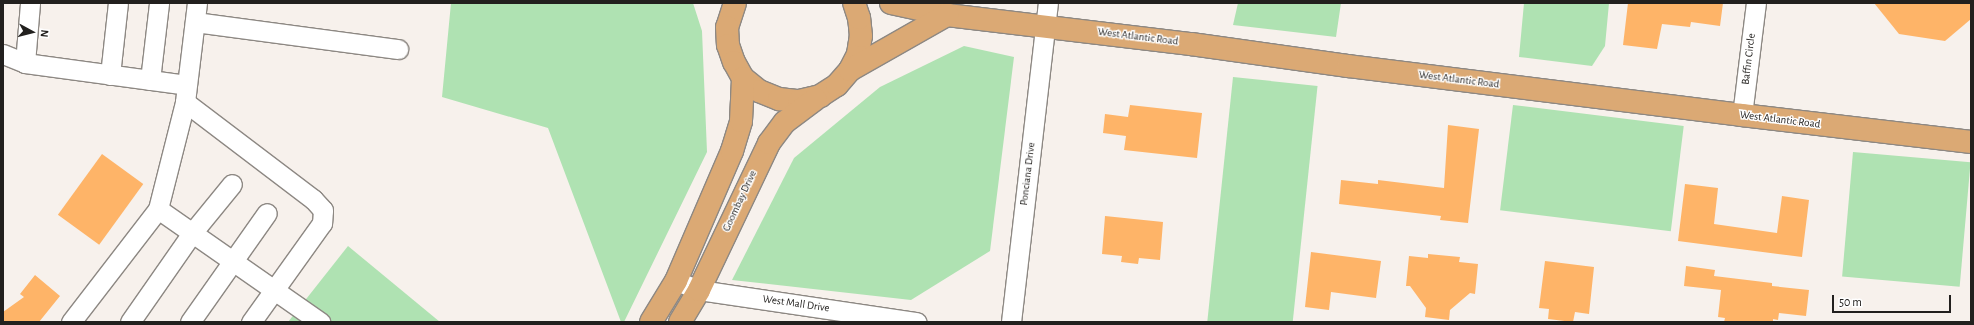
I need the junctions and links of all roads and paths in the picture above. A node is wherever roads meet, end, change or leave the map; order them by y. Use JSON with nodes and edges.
{"nodes":[{"id":1,"x":30,"y":3,"type":"edge"},
{"id":2,"x":118,"y":3,"type":"edge"},
{"id":3,"x":159,"y":3,"type":"edge"},
{"id":4,"x":197,"y":3,"type":"edge"},
{"id":5,"x":720,"y":3,"type":"edge"},
{"id":6,"x":735,"y":3,"type":"edge"},
{"id":7,"x":854,"y":3,"type":"edge"},
{"id":8,"x":891,"y":3,"type":"edge"},
{"id":9,"x":1048,"y":3,"type":"edge"},
{"id":10,"x":1756,"y":3,"type":"edge"},
{"id":11,"x":947,"y":15,"type":"junction"},
{"id":12,"x":195,"y":22,"type":"junction"},
{"id":13,"x":1044,"y":26,"type":"junction"},
{"id":14,"x":727,"y":27,"type":"junction"},
{"id":15,"x":398,"y":49,"type":"dead end"},
{"id":16,"x":3,"y":54,"type":"edge"},
{"id":17,"x":25,"y":63,"type":"junction"},
{"id":18,"x":850,"y":70,"type":"junction"},
{"id":19,"x":110,"y":75,"type":"junction"},
{"id":20,"x":744,"y":78,"type":"junction"},
{"id":21,"x":150,"y":80,"type":"junction"},
{"id":22,"x":186,"y":94,"type":"junction"},
{"id":23,"x":820,"y":96,"type":"junction"},
{"id":24,"x":1742,"y":115,"type":"junction"},
{"id":25,"x":1971,"y":142,"type":"edge"},
{"id":26,"x":232,"y":184,"type":"dead end"},
{"id":27,"x":158,"y":209,"type":"junction"},
{"id":28,"x":267,"y":213,"type":"dead end"},
{"id":29,"x":192,"y":233,"type":"junction"},
{"id":30,"x":232,"y":261,"type":"junction"},
{"id":31,"x":676,"y":281,"type":"junction"},
{"id":32,"x":699,"y":290,"type":"junction"},
{"id":33,"x":275,"y":291,"type":"junction"},
{"id":34,"x":312,"y":317,"type":"edge"},
{"id":35,"x":71,"y":322,"type":"edge"},
{"id":36,"x":130,"y":322,"type":"edge"},
{"id":37,"x":190,"y":322,"type":"edge"},
{"id":38,"x":251,"y":322,"type":"edge"},
{"id":39,"x":651,"y":322,"type":"edge"},
{"id":40,"x":680,"y":322,"type":"edge"},
{"id":41,"x":917,"y":322,"type":"edge"},
{"id":42,"x":1011,"y":322,"type":"edge"}],
"edges":[{"from":1,"to":17,"type":"street"},
{"from":2,"to":19,"type":"street"},
{"from":3,"to":21,"type":"street"},
{"from":4,"to":12,"type":"street"},
{"from":5,"to":14,"type":"main road"},
{"from":6,"to":14,"type":"main road"},
{"from":7,"to":18,"type":"main road"},
{"from":8,"to":11,"type":"main road","name":"West Atlantic Road"},
{"from":9,"to":13,"type":"street","name":"Ponciana Drive"},
{"from":10,"to":24,"type":"street","name":"Baffin Circle"},
{"from":11,"to":13,"type":"main road","name":"West Atlantic Road"},
{"from":11,"to":18,"type":"main road"},
{"from":12,"to":15,"type":"street"},
{"from":12,"to":22,"type":"street"},
{"from":13,"to":24,"type":"main road","name":"West Atlantic Road"},
{"from":13,"to":42,"type":"street","name":"Ponciana Drive"},
{"from":14,"to":20,"type":"main road"},
{"from":16,"to":17,"type":"street"},
{"from":17,"to":19,"type":"street"},
{"from":18,"to":23,"type":"main road","name":"Goombay Drive"},
{"from":19,"to":21,"type":"street"},
{"from":20,"to":23,"type":"main road"},
{"from":20,"to":31,"type":"main road"},
{"from":21,"to":22,"type":"street"},
{"from":22,"to":27,"type":"street"},
{"from":22,"to":33,"type":"street"},
{"from":23,"to":32,"type":"main road","name":"Goombay Drive"},
{"from":24,"to":25,"type":"main road","name":"West Atlantic Road"},
{"from":26,"to":29,"type":"street"},
{"from":27,"to":29,"type":"street"},
{"from":27,"to":35,"type":"street"},
{"from":28,"to":30,"type":"street"},
{"from":29,"to":30,"type":"street"},
{"from":29,"to":36,"type":"street"},
{"from":30,"to":33,"type":"street"},
{"from":30,"to":37,"type":"street"},
{"from":31,"to":32,"type":"street","name":"West Mall Drive"},
{"from":31,"to":39,"type":"main road"},
{"from":32,"to":40,"type":"main road","name":"Goombay Drive"},
{"from":32,"to":41,"type":"street","name":"West Mall Drive"},
{"from":33,"to":34,"type":"street"},
{"from":33,"to":38,"type":"street"}]}
